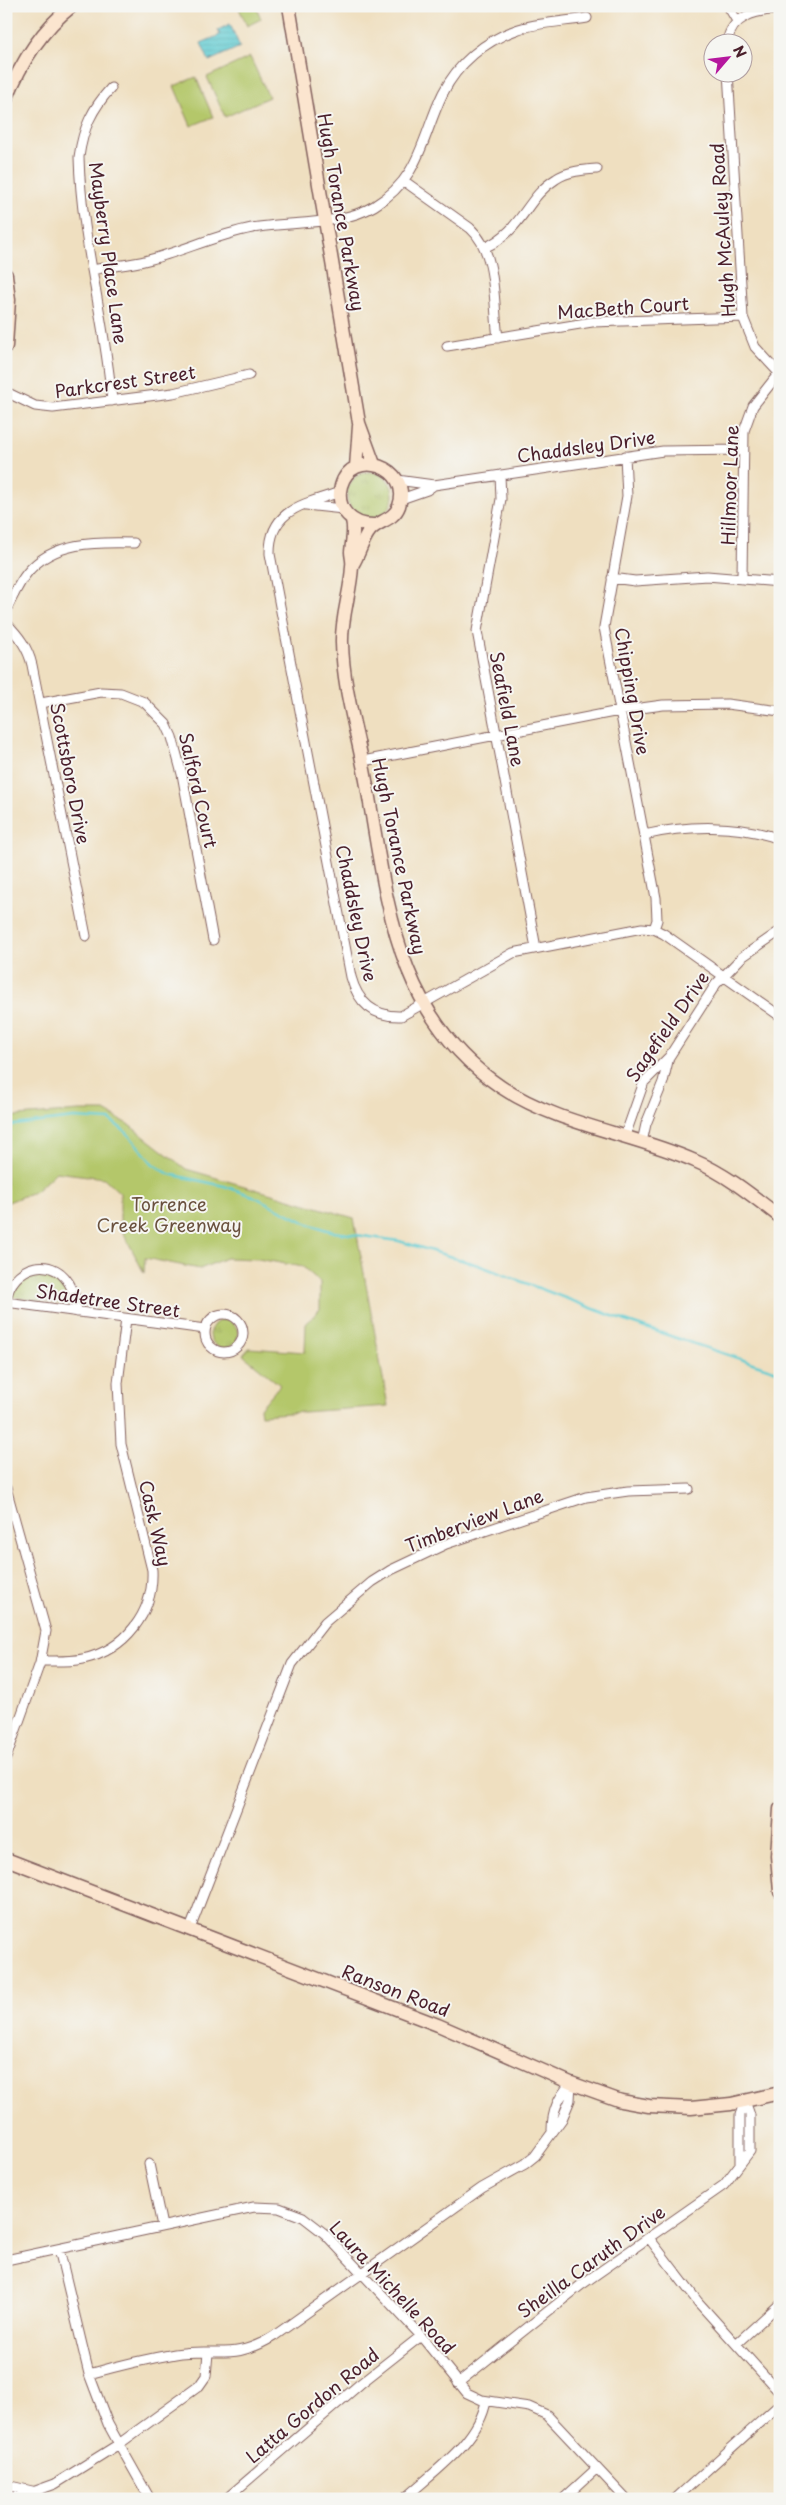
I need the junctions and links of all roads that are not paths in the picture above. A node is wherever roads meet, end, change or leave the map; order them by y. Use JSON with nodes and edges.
{"nodes":[{"id":1,"x":72,"y":6,"type":"edge"},
{"id":2,"x":290,"y":6,"type":"edge"},
{"id":3,"x":728,"y":6,"type":"edge"},
{"id":4,"x":780,"y":9,"type":"edge"},
{"id":5,"x":587,"y":18,"type":"dead end"},
{"id":6,"x":737,"y":21,"type":"junction"},
{"id":7,"x":729,"y":32,"type":"edge"},
{"id":8,"x":729,"y":82,"type":"edge"},
{"id":9,"x":111,"y":88,"type":"dead end"},
{"id":10,"x":6,"y":100,"type":"edge"},
{"id":11,"x":597,"y":169,"type":"dead end"},
{"id":12,"x":404,"y":181,"type":"junction"},
{"id":13,"x":324,"y":220,"type":"junction"},
{"id":14,"x":484,"y":248,"type":"junction"},
{"id":15,"x":92,"y":270,"type":"junction"},
{"id":16,"x":6,"y":276,"type":"edge"},
{"id":17,"x":743,"y":317,"type":"junction"},
{"id":18,"x":498,"y":338,"type":"junction"},
{"id":19,"x":6,"y":346,"type":"edge"},
{"id":20,"x":447,"y":346,"type":"dead end"},
{"id":21,"x":779,"y":373,"type":"edge"},
{"id":22,"x":249,"y":375,"type":"dead end"},
{"id":23,"x":6,"y":392,"type":"edge"},
{"id":24,"x":112,"y":401,"type":"junction"},
{"id":25,"x":360,"y":423,"type":"junction"},
{"id":26,"x":743,"y":450,"type":"junction"},
{"id":27,"x":625,"y":456,"type":"junction"},
{"id":28,"x":374,"y":464,"type":"junction"},
{"id":29,"x":356,"y":467,"type":"junction"},
{"id":30,"x":500,"y":474,"type":"junction"},
{"id":31,"x":397,"y":480,"type":"junction"},
{"id":32,"x":434,"y":485,"type":"junction"},
{"id":33,"x":340,"y":492,"type":"junction"},
{"id":34,"x":401,"y":499,"type":"junction"},
{"id":35,"x":306,"y":505,"type":"junction"},
{"id":36,"x":343,"y":509,"type":"junction"},
{"id":37,"x":352,"y":520,"type":"junction"},
{"id":38,"x":375,"y":526,"type":"junction"},
{"id":39,"x":134,"y":543,"type":"dead end"},
{"id":40,"x":352,"y":566,"type":"junction"},
{"id":41,"x":612,"y":578,"type":"junction"},
{"id":42,"x":742,"y":578,"type":"junction"},
{"id":43,"x":780,"y":582,"type":"edge"},
{"id":44,"x":6,"y":610,"type":"edge"},
{"id":45,"x":6,"y":623,"type":"edge"},
{"id":46,"x":41,"y":703,"type":"junction"},
{"id":47,"x":619,"y":711,"type":"junction"},
{"id":48,"x":780,"y":711,"type":"edge"},
{"id":49,"x":496,"y":736,"type":"junction"},
{"id":50,"x":362,"y":761,"type":"junction"},
{"id":51,"x":644,"y":836,"type":"junction"},
{"id":52,"x":780,"y":839,"type":"edge"},
{"id":53,"x":654,"y":929,"type":"junction"},
{"id":54,"x":780,"y":930,"type":"edge"},
{"id":55,"x":86,"y":936,"type":"dead end"},
{"id":56,"x":214,"y":940,"type":"dead end"},
{"id":57,"x":536,"y":948,"type":"junction"},
{"id":58,"x":723,"y":975,"type":"junction"},
{"id":59,"x":423,"y":1005,"type":"junction"},
{"id":60,"x":780,"y":1016,"type":"edge"},
{"id":61,"x":669,"y":1057,"type":"junction"},
{"id":62,"x":625,"y":1136,"type":"junction"},
{"id":63,"x":642,"y":1142,"type":"junction"},
{"id":64,"x":780,"y":1217,"type":"edge"},
{"id":65,"x":6,"y":1302,"type":"edge"},
{"id":66,"x":77,"y":1312,"type":"junction"},
{"id":67,"x":126,"y":1319,"type":"junction"},
{"id":68,"x":206,"y":1330,"type":"junction"},
{"id":69,"x":6,"y":1488,"type":"edge"},
{"id":70,"x":689,"y":1489,"type":"dead end"},
{"id":71,"x":41,"y":1661,"type":"junction"},
{"id":72,"x":6,"y":1758,"type":"edge"},
{"id":73,"x":780,"y":1808,"type":"edge"},
{"id":74,"x":6,"y":1859,"type":"edge"},
{"id":75,"x":780,"y":1892,"type":"edge"},
{"id":76,"x":190,"y":1929,"type":"junction"},
{"id":77,"x":571,"y":2083,"type":"junction"},
{"id":78,"x":780,"y":2093,"type":"edge"},
{"id":79,"x":745,"y":2101,"type":"junction"},
{"id":80,"x":149,"y":2164,"type":"dead end"},
{"id":81,"x":162,"y":2226,"type":"junction"},
{"id":82,"x":649,"y":2238,"type":"junction"},
{"id":83,"x":60,"y":2248,"type":"junction"},
{"id":84,"x":6,"y":2260,"type":"edge"},
{"id":85,"x":362,"y":2274,"type":"junction"},
{"id":86,"x":780,"y":2304,"type":"edge"},
{"id":87,"x":420,"y":2336,"type":"junction"},
{"id":88,"x":736,"y":2344,"type":"junction"},
{"id":89,"x":208,"y":2353,"type":"junction"},
{"id":90,"x":89,"y":2374,"type":"junction"},
{"id":91,"x":458,"y":2382,"type":"junction"},
{"id":92,"x":780,"y":2393,"type":"edge"},
{"id":93,"x":486,"y":2402,"type":"junction"},
{"id":94,"x":780,"y":2404,"type":"edge"},
{"id":95,"x":119,"y":2444,"type":"junction"},
{"id":96,"x":597,"y":2468,"type":"junction"},
{"id":97,"x":6,"y":2485,"type":"edge"},
{"id":98,"x":32,"y":2491,"type":"junction"},
{"id":99,"x":6,"y":2497,"type":"edge"},
{"id":100,"x":150,"y":2499,"type":"edge"},
{"id":101,"x":226,"y":2499,"type":"edge"},
{"id":102,"x":404,"y":2499,"type":"edge"},
{"id":103,"x":563,"y":2499,"type":"edge"},
{"id":104,"x":626,"y":2499,"type":"edge"},
{"id":105,"x":675,"y":2499,"type":"edge"}],
"edges":[{"from":1,"to":10,"type":"street"},
{"from":2,"to":13,"type":"street","name":"Hugh Torance Parkway"},
{"from":3,"to":6,"type":"street"},
{"from":4,"to":6,"type":"street"},
{"from":5,"to":12,"type":"street"},
{"from":6,"to":7,"type":"street"},
{"from":8,"to":17,"type":"street","name":"Hugh McAuley Road"},
{"from":9,"to":15,"type":"street","name":"Mayberry Place Lane"},
{"from":11,"to":14,"type":"street"},
{"from":12,"to":13,"type":"street"},
{"from":12,"to":14,"type":"street"},
{"from":13,"to":15,"type":"street"},
{"from":13,"to":25,"type":"street","name":"Hugh Torance Parkway"},
{"from":14,"to":18,"type":"street"},
{"from":15,"to":24,"type":"street","name":"Mayberry Place Lane"},
{"from":16,"to":19,"type":"street"},
{"from":17,"to":18,"type":"street","name":"MacBeth Court"},
{"from":17,"to":21,"type":"street","name":"Hugh McAuley Road"},
{"from":18,"to":20,"type":"street","name":"MacBeth Court"},
{"from":21,"to":26,"type":"street","name":"Hillmoor Lane"},
{"from":22,"to":24,"type":"street","name":"Parkcrest Street"},
{"from":23,"to":24,"type":"street","name":"Parkcrest Street"},
{"from":25,"to":28,"type":"street","name":"Hugh Torance Parkway"},
{"from":25,"to":29,"type":"street","name":"Hugh Torance Parkway"},
{"from":26,"to":27,"type":"street","name":"Chaddsley Drive"},
{"from":26,"to":42,"type":"street","name":"Hillmoor Lane"},
{"from":27,"to":30,"type":"street","name":"Chaddsley Drive"},
{"from":27,"to":41,"type":"street","name":"Chipping Drive"},
{"from":28,"to":29,"type":"street"},
{"from":28,"to":31,"type":"street"},
{"from":29,"to":33,"type":"street"},
{"from":30,"to":32,"type":"street","name":"Chaddsley Drive"},
{"from":30,"to":49,"type":"street","name":"Seafield Lane"},
{"from":31,"to":32,"type":"street","name":"Chaddsley Drive"},
{"from":31,"to":34,"type":"street"},
{"from":32,"to":34,"type":"street","name":"Chaddsley Drive"},
{"from":33,"to":35,"type":"street","name":"Chaddsley Drive"},
{"from":33,"to":36,"type":"street"},
{"from":34,"to":38,"type":"street","name":"Hugh Torance Parkway"},
{"from":35,"to":36,"type":"street"},
{"from":35,"to":59,"type":"street","name":"Chaddsley Drive"},
{"from":36,"to":37,"type":"street"},
{"from":37,"to":38,"type":"street"},
{"from":37,"to":40,"type":"street","name":"Hugh Torance Parkway"},
{"from":38,"to":40,"type":"street","name":"Hugh Torance Parkway"},
{"from":39,"to":44,"type":"street"},
{"from":40,"to":50,"type":"street","name":"Hugh Torance Parkway"},
{"from":41,"to":42,"type":"street"},
{"from":41,"to":47,"type":"street","name":"Chipping Drive"},
{"from":42,"to":43,"type":"street"},
{"from":45,"to":46,"type":"street","name":"Scottsboro Drive"},
{"from":46,"to":55,"type":"street","name":"Scottsboro Drive"},
{"from":46,"to":56,"type":"street","name":"Salford Court"},
{"from":47,"to":48,"type":"street"},
{"from":47,"to":49,"type":"street"},
{"from":47,"to":51,"type":"street","name":"Chipping Drive"},
{"from":49,"to":50,"type":"street"},
{"from":49,"to":57,"type":"street","name":"Seafield Lane"},
{"from":50,"to":59,"type":"street","name":"Hugh Torance Parkway"},
{"from":51,"to":52,"type":"street"},
{"from":51,"to":53,"type":"street","name":"Chipping Drive"},
{"from":53,"to":57,"type":"street","name":"Chaddsley Drive"},
{"from":53,"to":58,"type":"street"},
{"from":54,"to":58,"type":"street","name":"Sagefield Drive"},
{"from":57,"to":59,"type":"street","name":"Chaddsley Drive"},
{"from":58,"to":60,"type":"street"},
{"from":58,"to":61,"type":"street","name":"Sagefield Drive"},
{"from":59,"to":62,"type":"street","name":"Hugh Torance Parkway"},
{"from":61,"to":62,"type":"street","name":"Sagefield Drive"},
{"from":61,"to":63,"type":"street"},
{"from":62,"to":63,"type":"street","name":"Hugh Torance Parkway"},
{"from":63,"to":64,"type":"street","name":"Hugh Torance Parkway"},
{"from":65,"to":66,"type":"street","name":"Shadetree Street"},
{"from":65,"to":66,"type":"street"},
{"from":66,"to":67,"type":"street","name":"Shadetree Street"},
{"from":67,"to":68,"type":"street","name":"Shadetree Street"},
{"from":67,"to":71,"type":"street","name":"Cask Way"},
{"from":68,"to":68,"type":"street"},
{"from":69,"to":71,"type":"street"},
{"from":70,"to":76,"type":"street","name":"Timberview Lane"},
{"from":71,"to":72,"type":"street"},
{"from":73,"to":75,"type":"street"},
{"from":74,"to":76,"type":"street","name":"Ranson Road"},
{"from":76,"to":77,"type":"street","name":"Ranson Road"},
{"from":77,"to":79,"type":"street","name":"Ranson Road"},
{"from":77,"to":85,"type":"street"},
{"from":78,"to":79,"type":"street","name":"Ranson Road"},
{"from":79,"to":82,"type":"street","name":"Sheilla Caruth Drive"},
{"from":80,"to":81,"type":"street"},
{"from":81,"to":83,"type":"street","name":"Laura Michelle Road"},
{"from":81,"to":85,"type":"street","name":"Laura Michelle Road"},
{"from":82,"to":88,"type":"street"},
{"from":82,"to":91,"type":"street","name":"Sheilla Caruth Drive"},
{"from":83,"to":84,"type":"street","name":"Laura Michelle Road"},
{"from":83,"to":90,"type":"street"},
{"from":85,"to":87,"type":"street","name":"Laura Michelle Road"},
{"from":85,"to":89,"type":"street"},
{"from":86,"to":88,"type":"street"},
{"from":87,"to":91,"type":"street","name":"Laura Michelle Road"},
{"from":87,"to":101,"type":"street","name":"Latta Gordon Road"},
{"from":88,"to":92,"type":"street"},
{"from":89,"to":90,"type":"street"},
{"from":89,"to":95,"type":"street"},
{"from":90,"to":95,"type":"street"},
{"from":91,"to":93,"type":"street","name":"Laura Michelle Road"},
{"from":93,"to":96,"type":"street","name":"Laura Michelle Road"},
{"from":93,"to":102,"type":"street"},
{"from":94,"to":105,"type":"street"},
{"from":95,"to":98,"type":"street"},
{"from":95,"to":100,"type":"street"},
{"from":96,"to":103,"type":"street"},
{"from":96,"to":104,"type":"street","name":"Laura Michelle Road"},
{"from":97,"to":98,"type":"street"},
{"from":98,"to":99,"type":"street"}]}
